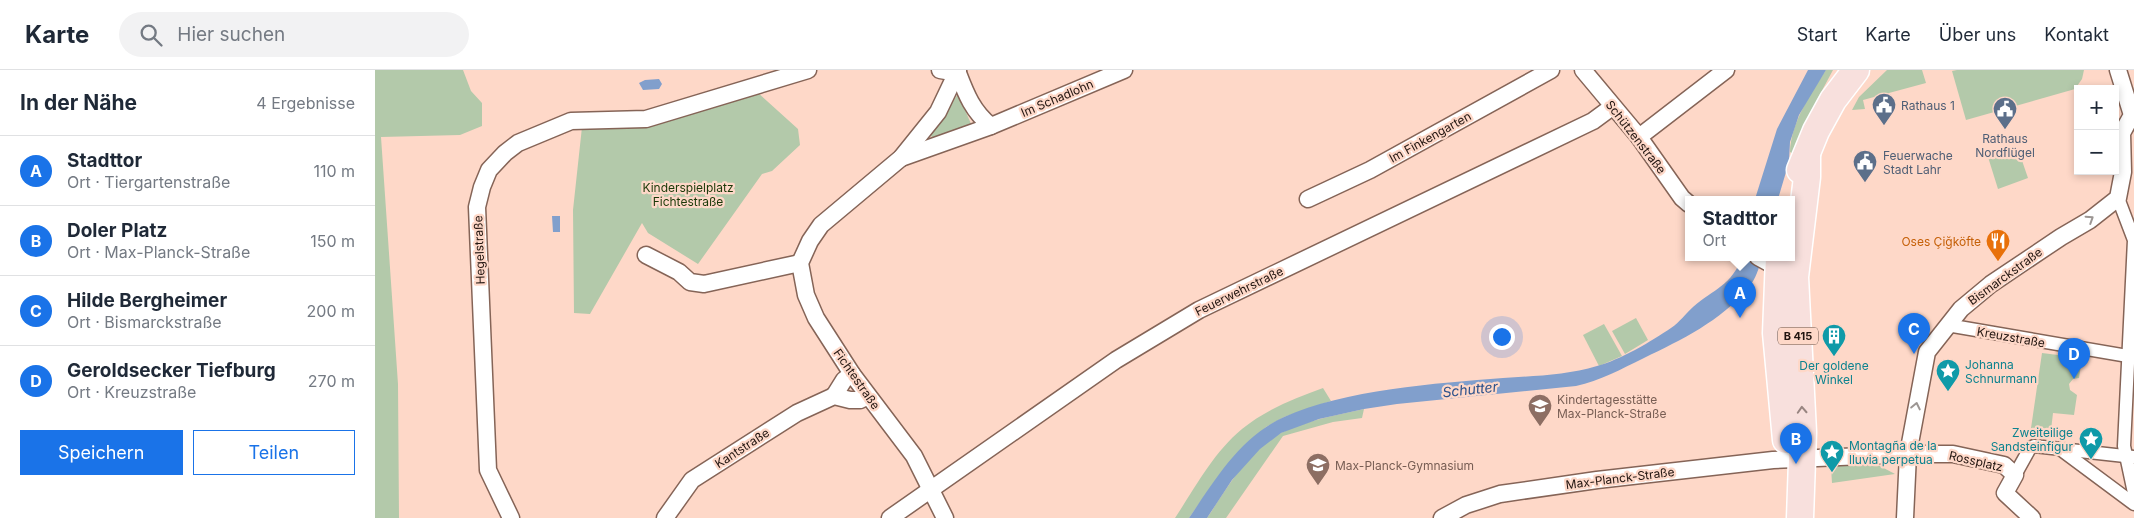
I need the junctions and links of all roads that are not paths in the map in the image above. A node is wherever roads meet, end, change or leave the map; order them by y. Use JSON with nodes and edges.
{"nodes":[{"id":1,"x":808,"y":70,"type":"edge"},
{"id":2,"x":940,"y":70,"type":"edge"},
{"id":3,"x":1123,"y":70,"type":"edge"},
{"id":4,"x":1551,"y":70,"type":"edge"},
{"id":5,"x":1583,"y":70,"type":"edge"},
{"id":6,"x":1726,"y":70,"type":"edge"},
{"id":7,"x":1857,"y":70,"type":"edge"},
{"id":8,"x":2118,"y":70,"type":"edge"},
{"id":9,"x":958,"y":71,"type":"edge"},
{"id":10,"x":1612,"y":107,"type":"junction"},
{"id":11,"x":2133,"y":115,"type":"edge"},
{"id":12,"x":991,"y":126,"type":"junction"},
{"id":13,"x":1639,"y":137,"type":"junction"},
{"id":14,"x":1807,"y":155,"type":"junction"},
{"id":15,"x":901,"y":158,"type":"junction"},
{"id":16,"x":1791,"y":196,"type":"edge"},
{"id":17,"x":2118,"y":198,"type":"junction"},
{"id":18,"x":1308,"y":199,"type":"dead end"},
{"id":19,"x":1685,"y":201,"type":"edge"},
{"id":20,"x":1795,"y":215,"type":"edge"},
{"id":21,"x":2131,"y":225,"type":"edge"},
{"id":22,"x":646,"y":255,"type":"dead end"},
{"id":23,"x":1783,"y":261,"type":"edge"},
{"id":24,"x":800,"y":263,"type":"junction"},
{"id":25,"x":1947,"y":325,"type":"junction"},
{"id":26,"x":2131,"y":357,"type":"edge"},
{"id":27,"x":852,"y":374,"type":"junction"},
{"id":28,"x":834,"y":396,"type":"junction"},
{"id":29,"x":868,"y":396,"type":"junction"},
{"id":30,"x":2058,"y":448,"type":"junction"},
{"id":31,"x":1908,"y":454,"type":"junction"},
{"id":32,"x":2130,"y":457,"type":"edge"},
{"id":33,"x":1795,"y":459,"type":"junction"},
{"id":34,"x":2015,"y":474,"type":"junction"},
{"id":35,"x":2133,"y":478,"type":"edge"},
{"id":36,"x":931,"y":488,"type":"junction"},
{"id":37,"x":2134,"y":493,"type":"edge"},
{"id":38,"x":2134,"y":504,"type":"edge"},
{"id":39,"x":511,"y":518,"type":"edge"},
{"id":40,"x":655,"y":518,"type":"edge"},
{"id":41,"x":665,"y":518,"type":"edge"},
{"id":42,"x":890,"y":518,"type":"edge"},
{"id":43,"x":945,"y":518,"type":"edge"},
{"id":44,"x":1442,"y":518,"type":"edge"},
{"id":45,"x":1783,"y":518,"type":"edge"},
{"id":46,"x":1800,"y":518,"type":"edge"},
{"id":47,"x":1905,"y":518,"type":"edge"},
{"id":48,"x":2032,"y":518,"type":"edge"}],
"edges":[{"from":1,"to":39,"type":"street","name":"Hegelstraße"},
{"from":2,"to":9,"type":"street"},
{"from":3,"to":12,"type":"street","name":"Im Schadlohn"},
{"from":4,"to":18,"type":"street","name":"Im Finkengarten"},
{"from":5,"to":10,"type":"street","name":"Schützenstraße"},
{"from":6,"to":13,"type":"street"},
{"from":7,"to":14,"type":"main road","number":"B 415"},
{"from":8,"to":11,"type":"street"},
{"from":9,"to":12,"type":"street"},
{"from":9,"to":15,"type":"street"},
{"from":10,"to":13,"type":"street","name":"Schützenstraße"},
{"from":10,"to":36,"type":"street","name":"Feuerwehrstraße"},
{"from":11,"to":17,"type":"street"},
{"from":12,"to":15,"type":"street"},
{"from":13,"to":19,"type":"street","name":"Schützenstraße"},
{"from":14,"to":16,"type":"main road","number":"B 415"},
{"from":14,"to":20,"type":"main road","number":"B 415"},
{"from":15,"to":24,"type":"street"},
{"from":17,"to":21,"type":"street"},
{"from":25,"to":17,"type":"street","name":"Bismarckstraße","one_way":true},
{"from":21,"to":26,"type":"street"},
{"from":22,"to":24,"type":"street"},
{"from":23,"to":33,"type":"main road","number":"B 415"},
{"from":24,"to":27,"type":"street","name":"Fichtestraße"},
{"from":25,"to":26,"type":"street","name":"Kreuzstraße"},
{"from":31,"to":25,"type":"street","name":"Bismarckstraße","one_way":true},
{"from":26,"to":32,"type":"street"},
{"from":27,"to":28,"type":"street","name":"Kantstraße"},
{"from":27,"to":29,"type":"street","name":"Fichtestraße"},
{"from":28,"to":29,"type":"street"},
{"from":28,"to":41,"type":"street","name":"Kantstraße"},
{"from":29,"to":36,"type":"street","name":"Fichtestraße"},
{"from":30,"to":32,"type":"street"},
{"from":30,"to":34,"type":"street"},
{"from":30,"to":38,"type":"street"},
{"from":31,"to":33,"type":"street","name":"Rossplatz"},
{"from":31,"to":34,"type":"street","name":"Rossplatz"},
{"from":31,"to":47,"type":"street","name":"Bismarckstraße"},
{"from":32,"to":35,"type":"street"},
{"from":33,"to":44,"type":"street","name":"Max-Planck-Straße"},
{"from":33,"to":45,"type":"main road","number":"B 415"},
{"from":33,"to":46,"type":"main road","number":"B 415"},
{"from":34,"to":48,"type":"street","name":"Rossplatz"},
{"from":35,"to":37,"type":"street"},
{"from":36,"to":42,"type":"street","name":"Feuerwehrstraße"},
{"from":36,"to":43,"type":"street","name":"Fichtestraße"},
{"from":40,"to":41,"type":"street","name":"Kantstraße"}]}
